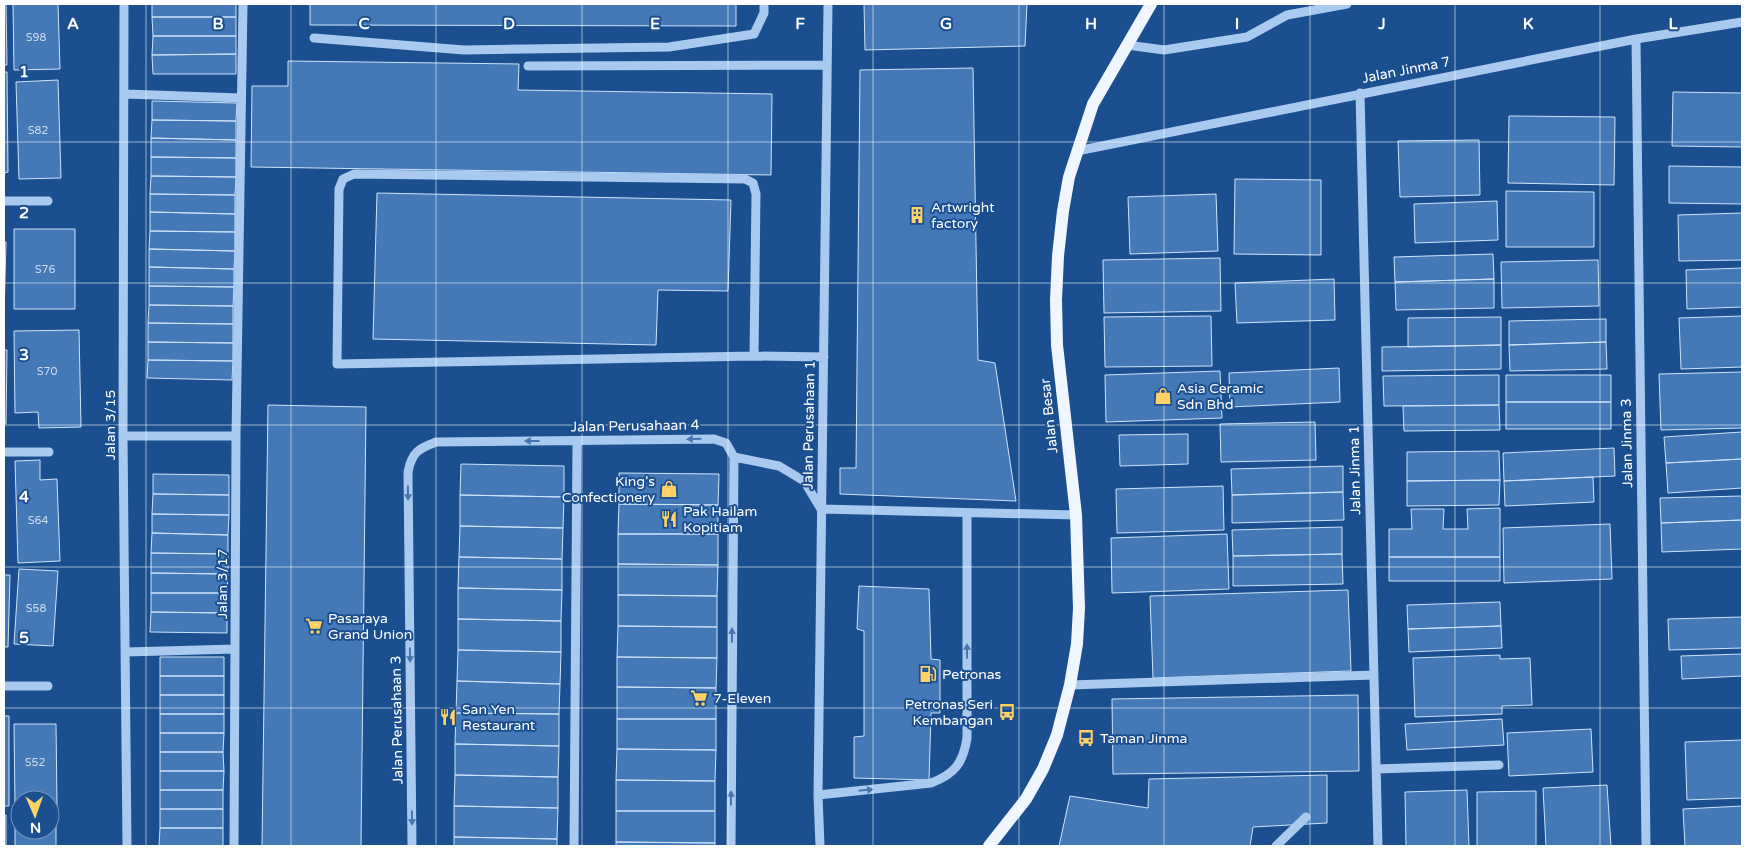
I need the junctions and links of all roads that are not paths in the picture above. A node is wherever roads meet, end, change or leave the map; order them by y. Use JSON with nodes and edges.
{"nodes":[{"id":1,"x":124,"y":4,"type":"edge"},
{"id":2,"x":243,"y":4,"type":"edge"},
{"id":3,"x":764,"y":4,"type":"edge"},
{"id":4,"x":828,"y":4,"type":"edge"},
{"id":5,"x":1150,"y":4,"type":"edge"},
{"id":6,"x":1348,"y":4,"type":"edge"},
{"id":7,"x":1742,"y":22,"type":"edge"},
{"id":8,"x":314,"y":38,"type":"dead end"},
{"id":9,"x":1636,"y":39,"type":"junction"},
{"id":10,"x":1127,"y":45,"type":"junction"},
{"id":11,"x":827,"y":65,"type":"junction"},
{"id":12,"x":528,"y":66,"type":"dead end"},
{"id":13,"x":1360,"y":93,"type":"junction"},
{"id":14,"x":125,"y":94,"type":"junction"},
{"id":15,"x":241,"y":98,"type":"junction"},
{"id":16,"x":1077,"y":151,"type":"junction"},
{"id":17,"x":48,"y":200,"type":"dead end"},
{"id":18,"x":4,"y":201,"type":"edge"},
{"id":19,"x":754,"y":356,"type":"junction"},
{"id":20,"x":824,"y":357,"type":"junction"},
{"id":21,"x":123,"y":436,"type":"junction"},
{"id":22,"x":236,"y":436,"type":"junction"},
{"id":23,"x":577,"y":441,"type":"junction"},
{"id":24,"x":420,"y":448,"type":"joint"},
{"id":25,"x":4,"y":452,"type":"edge"},
{"id":26,"x":49,"y":452,"type":"dead end"},
{"id":27,"x":734,"y":457,"type":"junction"},
{"id":28,"x":821,"y":509,"type":"junction"},
{"id":29,"x":967,"y":513,"type":"junction"},
{"id":30,"x":1076,"y":515,"type":"junction"},
{"id":31,"x":235,"y":649,"type":"junction"},
{"id":32,"x":126,"y":652,"type":"junction"},
{"id":33,"x":1374,"y":675,"type":"junction"},
{"id":34,"x":1070,"y":685,"type":"junction"},
{"id":35,"x":4,"y":686,"type":"edge"},
{"id":36,"x":48,"y":686,"type":"dead end"},
{"id":37,"x":1499,"y":764,"type":"dead end"},
{"id":38,"x":1376,"y":769,"type":"junction"},
{"id":39,"x":818,"y":795,"type":"junction"},
{"id":40,"x":1306,"y":817,"type":"dead end"},
{"id":41,"x":1004,"y":828,"type":"junction"},
{"id":42,"x":128,"y":846,"type":"edge"},
{"id":43,"x":234,"y":846,"type":"edge"},
{"id":44,"x":412,"y":846,"type":"edge"},
{"id":45,"x":574,"y":846,"type":"edge"},
{"id":46,"x":730,"y":846,"type":"edge"},
{"id":47,"x":820,"y":846,"type":"edge"},
{"id":48,"x":979,"y":846,"type":"edge"},
{"id":49,"x":990,"y":846,"type":"edge"},
{"id":50,"x":1276,"y":846,"type":"edge"},
{"id":51,"x":1378,"y":846,"type":"edge"},
{"id":52,"x":1646,"y":846,"type":"edge"}],
"edges":[{"from":1,"to":14,"type":"street","name":"Jalan 3/15"},
{"from":2,"to":15,"type":"street","name":"Jalan 3/17"},
{"from":3,"to":8,"type":"street"},
{"from":4,"to":11,"type":"street","name":"Jalan Perusahaan 1"},
{"from":5,"to":10,"type":"main road","name":"Jalan Besar"},
{"from":6,"to":10,"type":"street"},
{"from":7,"to":9,"type":"street","name":"Jalan Jinma 7"},
{"from":9,"to":13,"type":"street","name":"Jalan Jinma 7"},
{"from":9,"to":52,"type":"street","name":"Jalan Jinma 3"},
{"from":10,"to":16,"type":"main road","name":"Jalan Besar"},
{"from":11,"to":12,"type":"street"},
{"from":11,"to":20,"type":"street","name":"Jalan Perusahaan 1"},
{"from":13,"to":16,"type":"street","name":"Jalan Jinma 7"},
{"from":13,"to":33,"type":"street","name":"Jalan Jinma 1"},
{"from":14,"to":15,"type":"street"},
{"from":14,"to":21,"type":"street","name":"Jalan 3/15"},
{"from":15,"to":22,"type":"street","name":"Jalan 3/17"},
{"from":16,"to":30,"type":"main road","name":"Jalan Besar"},
{"from":17,"to":18,"type":"street"},
{"from":19,"to":19,"type":"street"},
{"from":19,"to":20,"type":"street"},
{"from":20,"to":28,"type":"street","name":"Jalan Perusahaan 1"},
{"from":21,"to":22,"type":"street"},
{"from":21,"to":32,"type":"street","name":"Jalan 3/15"},
{"from":22,"to":31,"type":"street","name":"Jalan 3/17"},
{"from":23,"to":24,"type":"street","name":"Jalan Perusahaan 4","one_way":true},
{"from":27,"to":23,"type":"street","name":"Jalan Perusahaan 4","one_way":true},
{"from":23,"to":45,"type":"street"},
{"from":24,"to":44,"type":"street","name":"Jalan Perusahaan 3","one_way":true},
{"from":25,"to":26,"type":"street"},
{"from":27,"to":28,"type":"street"},
{"from":46,"to":27,"type":"street","one_way":true},
{"from":28,"to":29,"type":"street"},
{"from":28,"to":39,"type":"street","name":"Jalan Perusahaan 1"},
{"from":29,"to":30,"type":"street"},
{"from":39,"to":29,"type":"street","one_way":true},
{"from":30,"to":34,"type":"main road","name":"Jalan Besar"},
{"from":31,"to":32,"type":"street"},
{"from":31,"to":43,"type":"street","name":"Jalan 3/17"},
{"from":32,"to":42,"type":"street","name":"Jalan 3/15"},
{"from":33,"to":34,"type":"street"},
{"from":33,"to":38,"type":"street","name":"Jalan Jinma 1"},
{"from":34,"to":41,"type":"main road","name":"Jalan Besar"},
{"from":35,"to":36,"type":"street"},
{"from":37,"to":38,"type":"street"},
{"from":38,"to":51,"type":"street","name":"Jalan Jinma 1"},
{"from":39,"to":47,"type":"street","name":"Jalan Perusahaan 1"},
{"from":40,"to":50,"type":"street"},
{"from":41,"to":48,"type":"main road","name":"Jalan Besar"},
{"from":41,"to":49,"type":"main road","name":"Jalan Besar"}]}
